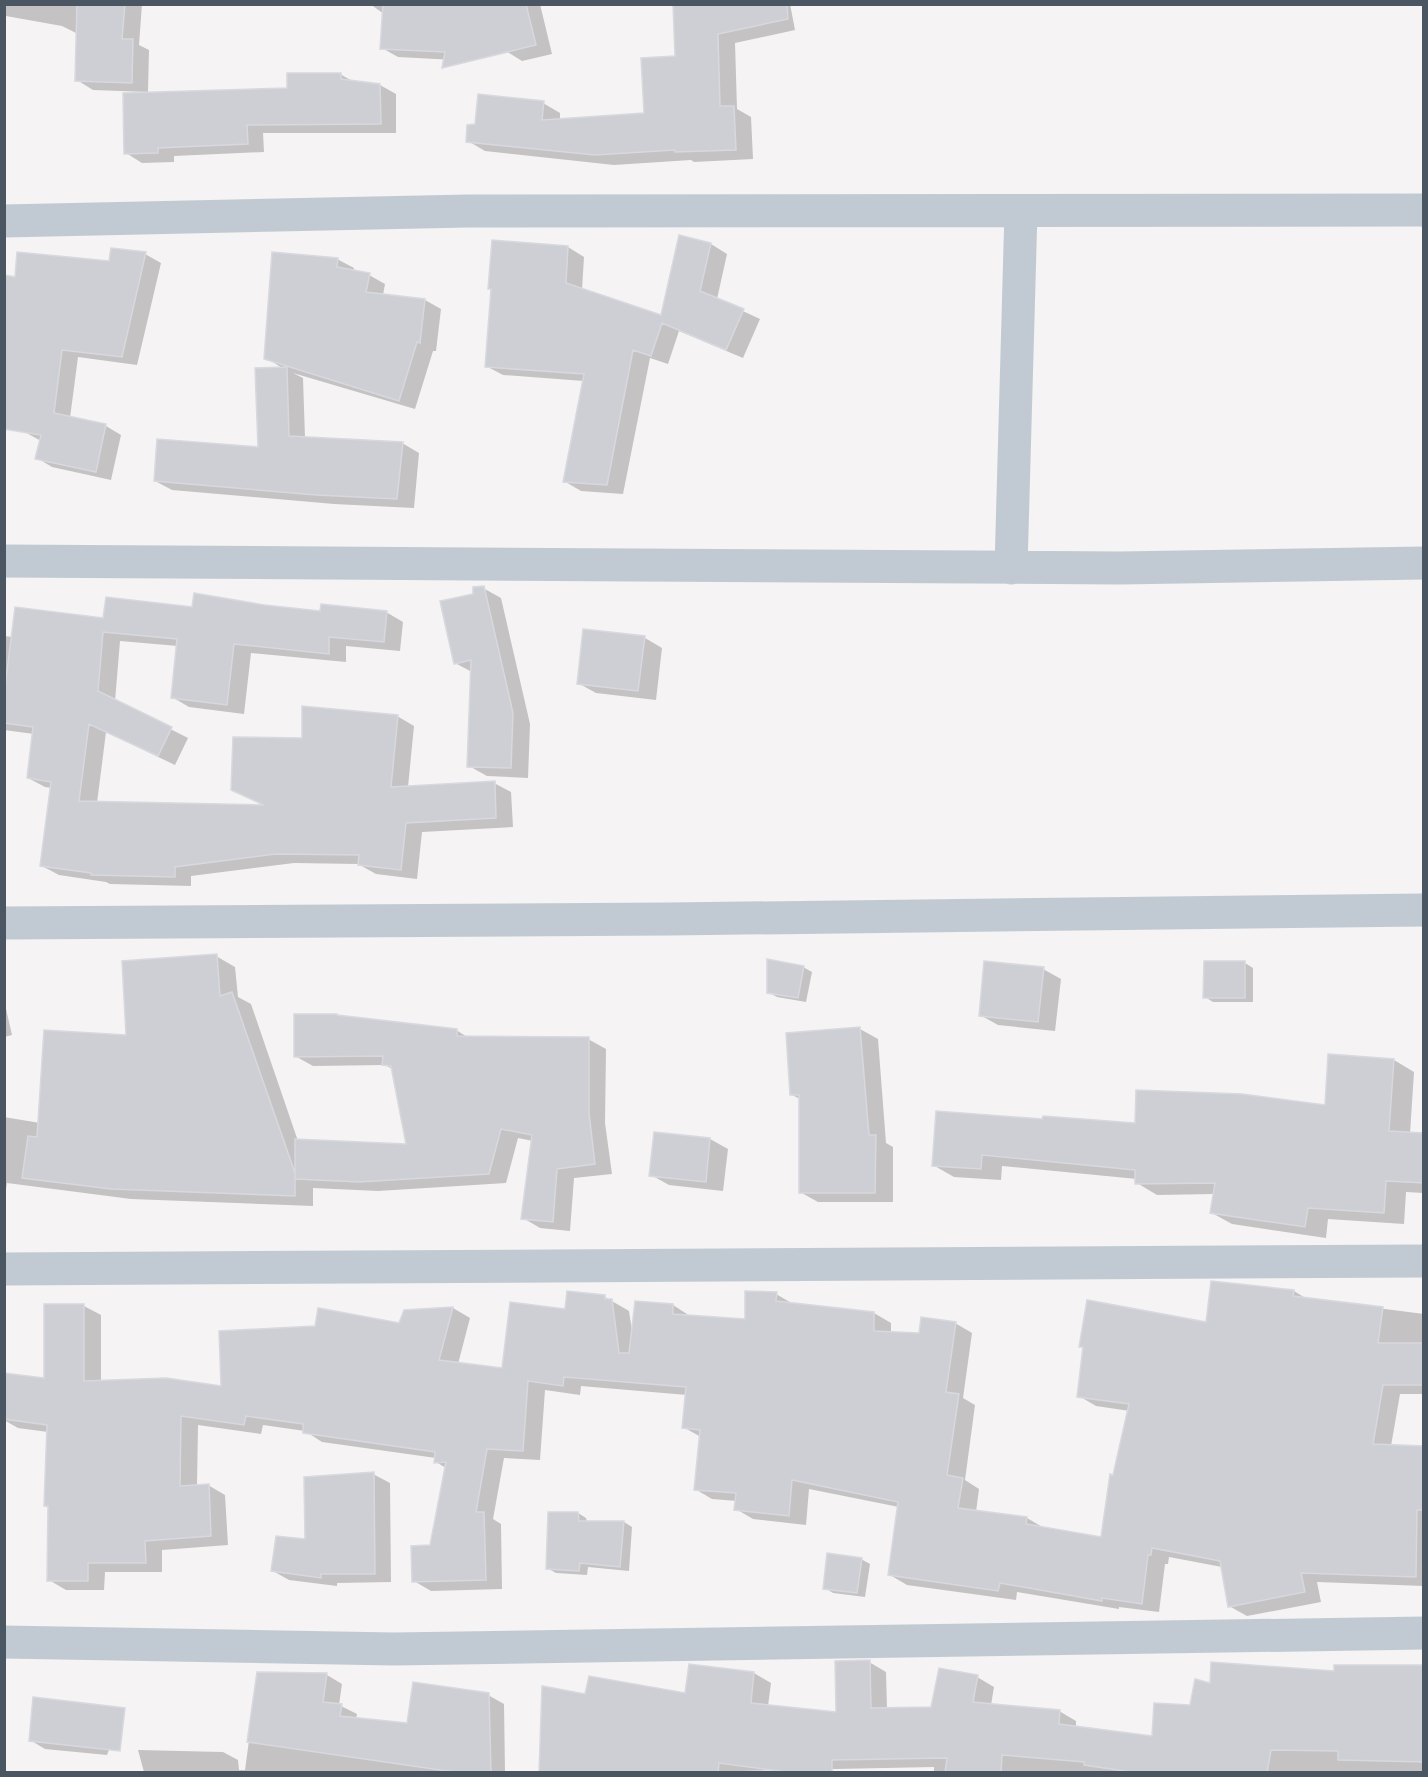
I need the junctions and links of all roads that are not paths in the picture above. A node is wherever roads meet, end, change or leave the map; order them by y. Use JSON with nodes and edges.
{"nodes":[{"id":1,"x":1021,"y":210,"type":"junction"},
{"id":2,"x":1424,"y":210,"type":"edge"},
{"id":3,"x":4,"y":221,"type":"edge"},
{"id":4,"x":4,"y":561,"type":"edge"},
{"id":5,"x":1424,"y":563,"type":"edge"},
{"id":6,"x":1011,"y":568,"type":"junction"},
{"id":7,"x":1424,"y":910,"type":"edge"},
{"id":8,"x":4,"y":923,"type":"edge"},
{"id":9,"x":1424,"y":1261,"type":"edge"},
{"id":10,"x":4,"y":1269,"type":"edge"},
{"id":11,"x":1424,"y":1633,"type":"edge"},
{"id":12,"x":4,"y":1642,"type":"edge"}],
"edges":[{"from":1,"to":2,"type":"street"},
{"from":1,"to":3,"type":"street"},
{"from":1,"to":6,"type":"street"},
{"from":4,"to":6,"type":"street"},
{"from":5,"to":6,"type":"street"},
{"from":7,"to":8,"type":"street"},
{"from":9,"to":10,"type":"street"},
{"from":11,"to":12,"type":"street"}]}
